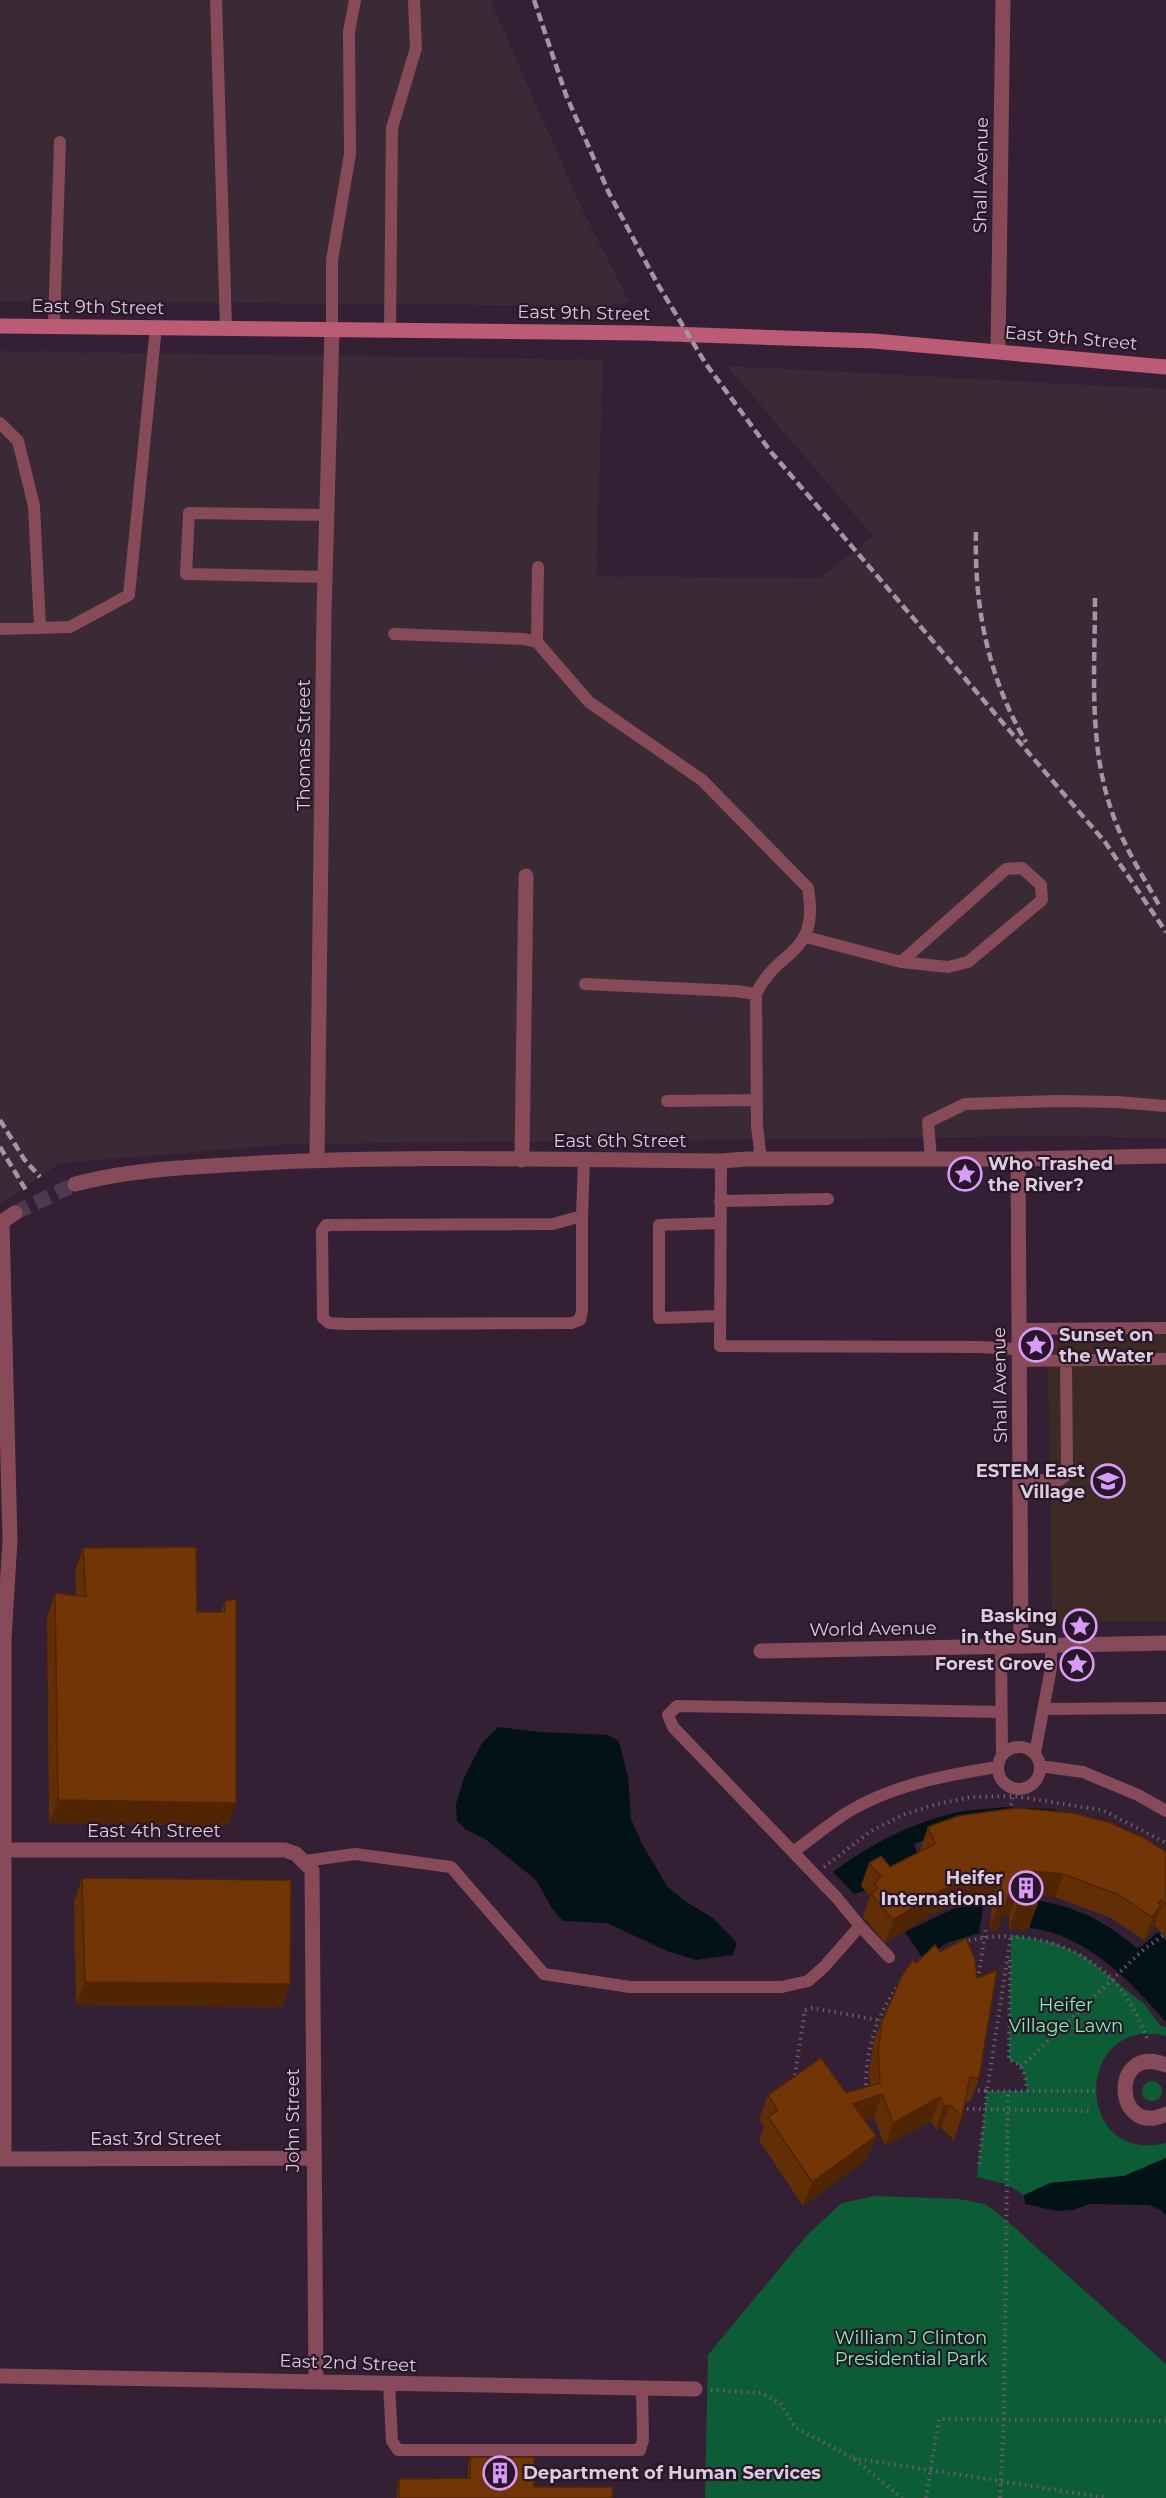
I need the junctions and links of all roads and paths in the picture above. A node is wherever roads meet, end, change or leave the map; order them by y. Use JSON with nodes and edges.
{"nodes":[{"id":1,"x":216,"y":0,"type":"edge"},
{"id":2,"x":355,"y":0,"type":"edge"},
{"id":3,"x":414,"y":0,"type":"edge"},
{"id":4,"x":1003,"y":0,"type":"edge"},
{"id":5,"x":60,"y":142,"type":"dead end"},
{"id":6,"x":0,"y":326,"type":"edge"},
{"id":7,"x":54,"y":326,"type":"junction"},
{"id":8,"x":156,"y":327,"type":"junction"},
{"id":9,"x":226,"y":328,"type":"junction"},
{"id":10,"x":332,"y":330,"type":"junction"},
{"id":11,"x":390,"y":330,"type":"junction"},
{"id":12,"x":998,"y":351,"type":"junction"},
{"id":13,"x":1166,"y":366,"type":"edge"},
{"id":14,"x":0,"y":423,"type":"edge"},
{"id":15,"x":327,"y":515,"type":"junction"},
{"id":16,"x":538,"y":567,"type":"dead end"},
{"id":17,"x":325,"y":577,"type":"junction"},
{"id":18,"x":40,"y":627,"type":"junction"},
{"id":19,"x":0,"y":629,"type":"edge"},
{"id":20,"x":394,"y":634,"type":"dead end"},
{"id":21,"x":537,"y":642,"type":"junction"},
{"id":22,"x":526,"y":876,"type":"dead end"},
{"id":23,"x":806,"y":938,"type":"junction"},
{"id":24,"x":901,"y":962,"type":"junction"},
{"id":25,"x":585,"y":984,"type":"dead end"},
{"id":26,"x":756,"y":994,"type":"junction"},
{"id":27,"x":756,"y":1100,"type":"junction"},
{"id":28,"x":667,"y":1101,"type":"dead end"},
{"id":29,"x":1166,"y":1106,"type":"edge"},
{"id":30,"x":1166,"y":1156,"type":"edge"},
{"id":31,"x":761,"y":1159,"type":"junction"},
{"id":32,"x":931,"y":1159,"type":"junction"},
{"id":33,"x":1018,"y":1159,"type":"junction"},
{"id":34,"x":317,"y":1160,"type":"junction"},
{"id":35,"x":522,"y":1160,"type":"junction"},
{"id":36,"x":584,"y":1160,"type":"junction"},
{"id":37,"x":721,"y":1161,"type":"junction"},
{"id":38,"x":75,"y":1184,"type":"tunnel mouth"},
{"id":39,"x":828,"y":1199,"type":"dead end"},
{"id":40,"x":720,"y":1200,"type":"junction"},
{"id":41,"x":15,"y":1214,"type":"tunnel mouth"},
{"id":42,"x":582,"y":1216,"type":"junction"},
{"id":43,"x":1,"y":1223,"type":"edge"},
{"id":44,"x":721,"y":1223,"type":"junction"},
{"id":45,"x":720,"y":1316,"type":"junction"},
{"id":46,"x":1165,"y":1328,"type":"edge"},
{"id":47,"x":1019,"y":1329,"type":"junction"},
{"id":48,"x":1019,"y":1355,"type":"junction"},
{"id":49,"x":1166,"y":1359,"type":"edge"},
{"id":50,"x":1066,"y":1360,"type":"junction"},
{"id":51,"x":1021,"y":1480,"type":"junction"},
{"id":52,"x":5,"y":1540,"type":"edge"},
{"id":53,"x":1166,"y":1643,"type":"edge"},
{"id":54,"x":1051,"y":1645,"type":"junction"},
{"id":55,"x":1001,"y":1646,"type":"junction"},
{"id":56,"x":1021,"y":1646,"type":"junction"},
{"id":57,"x":761,"y":1651,"type":"dead end"},
{"id":58,"x":1166,"y":1708,"type":"edge"},
{"id":59,"x":1043,"y":1709,"type":"junction"},
{"id":60,"x":1001,"y":1712,"type":"junction"},
{"id":61,"x":1035,"y":1753,"type":"junction"},
{"id":62,"x":1002,"y":1754,"type":"junction"},
{"id":63,"x":1040,"y":1766,"type":"junction"},
{"id":64,"x":997,"y":1767,"type":"junction"},
{"id":65,"x":1013,"y":1795,"type":"junction"},
{"id":66,"x":1166,"y":1811,"type":"edge"},
{"id":67,"x":1009,"y":1821,"type":"edge"},
{"id":68,"x":1166,"y":1843,"type":"edge"},
{"id":69,"x":3,"y":1850,"type":"edge"},
{"id":70,"x":793,"y":1852,"type":"junction"},
{"id":71,"x":305,"y":1861,"type":"junction"},
{"id":72,"x":814,"y":1875,"type":"junction"},
{"id":73,"x":860,"y":1926,"type":"junction"},
{"id":74,"x":986,"y":1928,"type":"dead end"},
{"id":75,"x":1011,"y":1929,"type":"dead end"},
{"id":76,"x":1011,"y":1935,"type":"junction"},
{"id":77,"x":1164,"y":1935,"type":"dead end"},
{"id":78,"x":985,"y":1936,"type":"junction"},
{"id":79,"x":958,"y":1943,"type":"edge"},
{"id":80,"x":889,"y":1957,"type":"dead end"},
{"id":81,"x":2,"y":1967,"type":"edge"},
{"id":82,"x":905,"y":1976,"type":"edge"},
{"id":83,"x":1114,"y":1978,"type":"junction"},
{"id":84,"x":977,"y":1983,"type":"edge"},
{"id":85,"x":878,"y":2020,"type":"junction"},
{"id":86,"x":1146,"y":2038,"type":"dead end"},
{"id":87,"x":1166,"y":2065,"type":"edge"},
{"id":88,"x":1021,"y":2067,"type":"junction"},
{"id":89,"x":795,"y":2086,"type":"edge"},
{"id":90,"x":972,"y":2090,"type":"edge"},
{"id":91,"x":987,"y":2091,"type":"junction"},
{"id":92,"x":1008,"y":2091,"type":"junction"},
{"id":93,"x":1027,"y":2091,"type":"junction"},
{"id":94,"x":1099,"y":2091,"type":"dead end"},
{"id":95,"x":866,"y":2097,"type":"edge"},
{"id":96,"x":2,"y":2101,"type":"edge"},
{"id":97,"x":967,"y":2109,"type":"edge"},
{"id":98,"x":985,"y":2110,"type":"junction"},
{"id":99,"x":1008,"y":2111,"type":"junction"},
{"id":100,"x":1092,"y":2111,"type":"dead end"},
{"id":101,"x":1166,"y":2114,"type":"edge"},
{"id":102,"x":312,"y":2158,"type":"junction"},
{"id":103,"x":2,"y":2159,"type":"edge"},
{"id":104,"x":980,"y":2163,"type":"dead end"},
{"id":105,"x":0,"y":2376,"type":"edge"},
{"id":106,"x":316,"y":2381,"type":"junction"},
{"id":107,"x":389,"y":2383,"type":"junction"},
{"id":108,"x":642,"y":2388,"type":"junction"},
{"id":109,"x":695,"y":2389,"type":"joint"},
{"id":110,"x":1004,"y":2418,"type":"junction"},
{"id":111,"x":1166,"y":2421,"type":"edge"},
{"id":112,"x":853,"y":2458,"type":"junction"},
{"id":113,"x":930,"y":2470,"type":"junction"},
{"id":114,"x":1001,"y":2481,"type":"junction"},
{"id":115,"x":902,"y":2498,"type":"edge"},
{"id":116,"x":926,"y":2498,"type":"edge"},
{"id":117,"x":1000,"y":2498,"type":"edge"},
{"id":118,"x":1108,"y":2498,"type":"edge"}],
"edges":[{"from":1,"to":9,"type":"lane"},
{"from":2,"to":10,"type":"lane"},
{"from":3,"to":11,"type":"lane"},
{"from":4,"to":12,"type":"street","name":"Shall Avenue"},
{"from":5,"to":7,"type":"lane"},
{"from":6,"to":7,"type":"main road","name":"East 9th Street"},
{"from":7,"to":8,"type":"main road","name":"East 9th Street"},
{"from":8,"to":9,"type":"main road","name":"East 9th Street"},
{"from":8,"to":18,"type":"lane"},
{"from":9,"to":10,"type":"main road","name":"East 9th Street"},
{"from":10,"to":11,"type":"main road","name":"East 9th Street"},
{"from":10,"to":15,"type":"street","name":"Thomas Street"},
{"from":11,"to":12,"type":"main road","name":"East 9th Street"},
{"from":12,"to":13,"type":"main road","name":"East 9th Street"},
{"from":14,"to":18,"type":"lane"},
{"from":15,"to":17,"type":"street","name":"Thomas Street"},
{"from":15,"to":17,"type":"lane"},
{"from":16,"to":21,"type":"lane"},
{"from":17,"to":34,"type":"street","name":"Thomas Street"},
{"from":18,"to":19,"type":"lane"},
{"from":20,"to":21,"type":"lane"},
{"from":21,"to":23,"type":"lane"},
{"from":22,"to":35,"type":"street"},
{"from":23,"to":24,"type":"lane"},
{"from":23,"to":26,"type":"lane"},
{"from":24,"to":24,"type":"lane"},
{"from":25,"to":26,"type":"lane"},
{"from":26,"to":27,"type":"lane"},
{"from":27,"to":28,"type":"lane"},
{"from":27,"to":31,"type":"lane"},
{"from":29,"to":32,"type":"lane"},
{"from":30,"to":33,"type":"street","name":"East 6th Street"},
{"from":31,"to":32,"type":"street","name":"East 6th Street"},
{"from":31,"to":37,"type":"street","name":"East 6th Street"},
{"from":32,"to":33,"type":"street","name":"East 6th Street"},
{"from":33,"to":47,"type":"street","name":"Shall Avenue"},
{"from":34,"to":35,"type":"street","name":"East 6th Street"},
{"from":34,"to":38,"type":"street","name":"East 6th Street"},
{"from":35,"to":36,"type":"street","name":"East 6th Street"},
{"from":36,"to":37,"type":"street","name":"East 6th Street"},
{"from":36,"to":42,"type":"lane"},
{"from":37,"to":40,"type":"lane"},
{"from":39,"to":40,"type":"lane"},
{"from":40,"to":44,"type":"lane"},
{"from":41,"to":43,"type":"street"},
{"from":42,"to":42,"type":"lane"},
{"from":43,"to":52,"type":"street"},
{"from":44,"to":45,"type":"lane"},
{"from":44,"to":45,"type":"lane"},
{"from":45,"to":48,"type":"lane"},
{"from":46,"to":47,"type":"lane"},
{"from":47,"to":48,"type":"street","name":"Shall Avenue"},
{"from":48,"to":50,"type":"lane"},
{"from":48,"to":51,"type":"street","name":"Shall Avenue"},
{"from":49,"to":50,"type":"lane"},
{"from":50,"to":51,"type":"lane"},
{"from":51,"to":56,"type":"street","name":"Shall Avenue"},
{"from":52,"to":69,"type":"street"},
{"from":53,"to":54,"type":"street","name":"World Avenue"},
{"from":54,"to":56,"type":"street","name":"World Avenue"},
{"from":54,"to":59,"type":"lane"},
{"from":55,"to":56,"type":"street","name":"World Avenue"},
{"from":55,"to":57,"type":"street","name":"World Avenue"},
{"from":55,"to":60,"type":"lane"},
{"from":58,"to":59,"type":"lane"},
{"from":59,"to":61,"type":"lane"},
{"from":60,"to":62,"type":"lane"},
{"from":60,"to":70,"type":"lane"},
{"from":61,"to":62,"type":"lane"},
{"from":61,"to":63,"type":"lane"},
{"from":62,"to":64,"type":"lane"},
{"from":63,"to":65,"type":"lane"},
{"from":63,"to":66,"type":"lane"},
{"from":64,"to":65,"type":"lane"},
{"from":64,"to":70,"type":"lane"},
{"from":65,"to":67,"type":"path"},
{"from":65,"to":68,"type":"path"},
{"from":65,"to":72,"type":"path"},
{"from":69,"to":71,"type":"street","name":"East 4th Street"},
{"from":69,"to":81,"type":"street"},
{"from":70,"to":72,"type":"lane"},
{"from":71,"to":73,"type":"lane"},
{"from":71,"to":102,"type":"street","name":"John Street"},
{"from":72,"to":73,"type":"lane"},
{"from":73,"to":80,"type":"lane"},
{"from":74,"to":78,"type":"path"},
{"from":75,"to":76,"type":"path"},
{"from":76,"to":78,"type":"path"},
{"from":76,"to":83,"type":"path"},
{"from":76,"to":88,"type":"path"},
{"from":76,"to":91,"type":"path"},
{"from":77,"to":83,"type":"path"},
{"from":78,"to":79,"type":"path"},
{"from":78,"to":84,"type":"path"},
{"from":81,"to":96,"type":"street"},
{"from":82,"to":85,"type":"path"},
{"from":83,"to":86,"type":"path"},
{"from":83,"to":88,"type":"path"},
{"from":85,"to":89,"type":"path"},
{"from":85,"to":95,"type":"path"},
{"from":87,"to":101,"type":"street"},
{"from":88,"to":93,"type":"path"},
{"from":90,"to":91,"type":"path"},
{"from":91,"to":92,"type":"path"},
{"from":91,"to":98,"type":"path"},
{"from":92,"to":93,"type":"path"},
{"from":92,"to":99,"type":"path"},
{"from":93,"to":94,"type":"path"},
{"from":96,"to":103,"type":"street"},
{"from":97,"to":98,"type":"path"},
{"from":98,"to":99,"type":"path"},
{"from":98,"to":104,"type":"path"},
{"from":99,"to":100,"type":"path"},
{"from":99,"to":110,"type":"path"},
{"from":102,"to":103,"type":"street","name":"East 3rd Street"},
{"from":102,"to":106,"type":"street","name":"John Street"},
{"from":105,"to":106,"type":"street","name":"East 2nd Street"},
{"from":106,"to":107,"type":"street","name":"East 2nd Street"},
{"from":107,"to":108,"type":"street","name":"East 2nd Street"},
{"from":107,"to":108,"type":"lane"},
{"from":108,"to":109,"type":"street","name":"East 2nd Street"},
{"from":109,"to":112,"type":"path"},
{"from":110,"to":111,"type":"path"},
{"from":110,"to":113,"type":"path"},
{"from":110,"to":114,"type":"path"},
{"from":112,"to":113,"type":"path"},
{"from":112,"to":115,"type":"path"},
{"from":113,"to":114,"type":"path"},
{"from":113,"to":116,"type":"path"},
{"from":114,"to":117,"type":"path"},
{"from":114,"to":118,"type":"path"}]}
